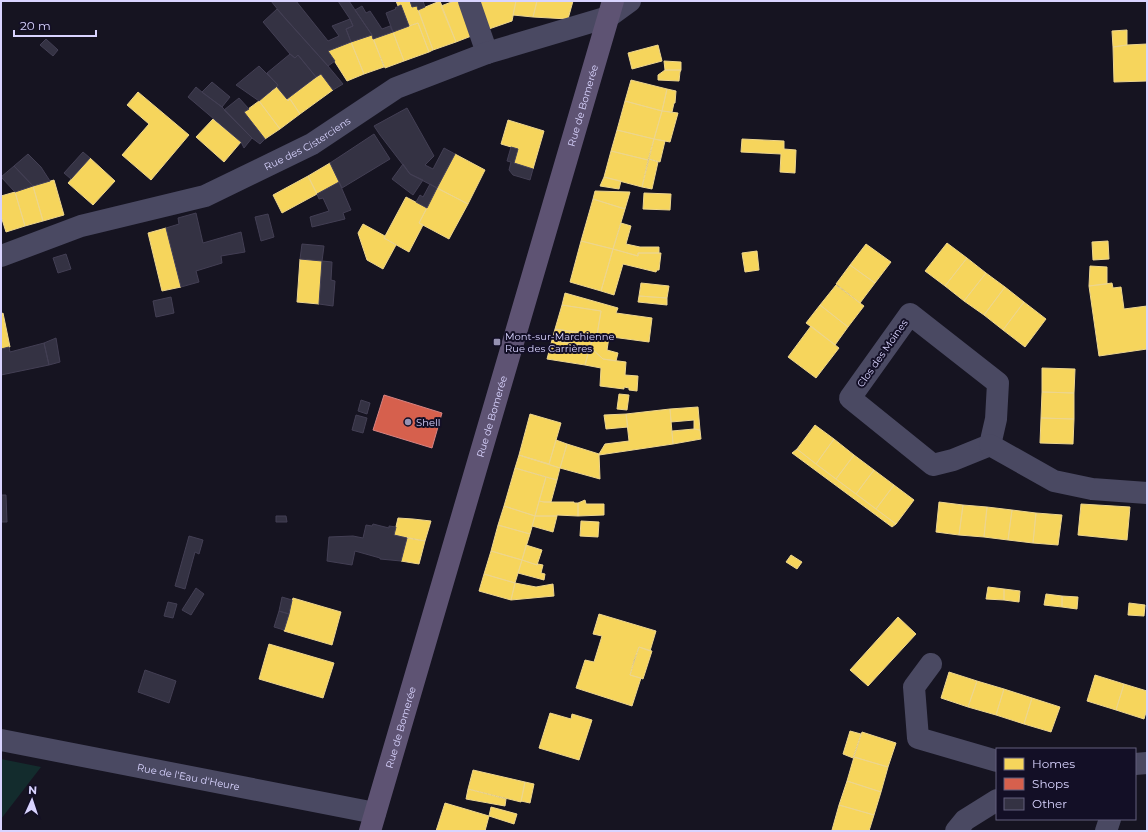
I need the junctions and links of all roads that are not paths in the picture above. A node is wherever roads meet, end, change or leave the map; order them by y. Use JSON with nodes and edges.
{"nodes":[{"id":1,"x":469,"y":1,"type":"edge"},
{"id":2,"x":630,"y":1,"type":"edge"},
{"id":3,"x":610,"y":9,"type":"edge"},
{"id":4,"x":487,"y":53,"type":"junction"},
{"id":5,"x":1,"y":256,"type":"edge"},
{"id":6,"x":990,"y":445,"type":"junction"},
{"id":7,"x":1147,"y":493,"type":"edge"},
{"id":8,"x":931,"y":664,"type":"dead end"},
{"id":9,"x":1,"y":740,"type":"edge"},
{"id":10,"x":996,"y":762,"type":"edge"},
{"id":11,"x":1147,"y":763,"type":"edge"},
{"id":12,"x":1136,"y":764,"type":"edge"},
{"id":13,"x":996,"y":801,"type":"edge"},
{"id":14,"x":1110,"y":820,"type":"edge"},
{"id":15,"x":373,"y":822,"type":"edge"},
{"id":16,"x":956,"y":831,"type":"edge"},
{"id":17,"x":1106,"y":831,"type":"edge"}],
"edges":[{"from":1,"to":4,"type":"street"},
{"from":2,"to":3,"type":"street","name":"Rue des Cisterciens"},
{"from":3,"to":4,"type":"street","name":"Rue des Cisterciens"},
{"from":3,"to":15,"type":"main road","name":"Rue de Bomerée"},
{"from":4,"to":5,"type":"street","name":"Rue des Cisterciens"},
{"from":6,"to":6,"type":"street","name":"Clos des Moines"},
{"from":6,"to":7,"type":"street"},
{"from":8,"to":10,"type":"street"},
{"from":9,"to":15,"type":"street","name":"Rue de l'Eau d'Heure"},
{"from":11,"to":12,"type":"street"},
{"from":13,"to":16,"type":"street"},
{"from":14,"to":17,"type":"street"}]}
